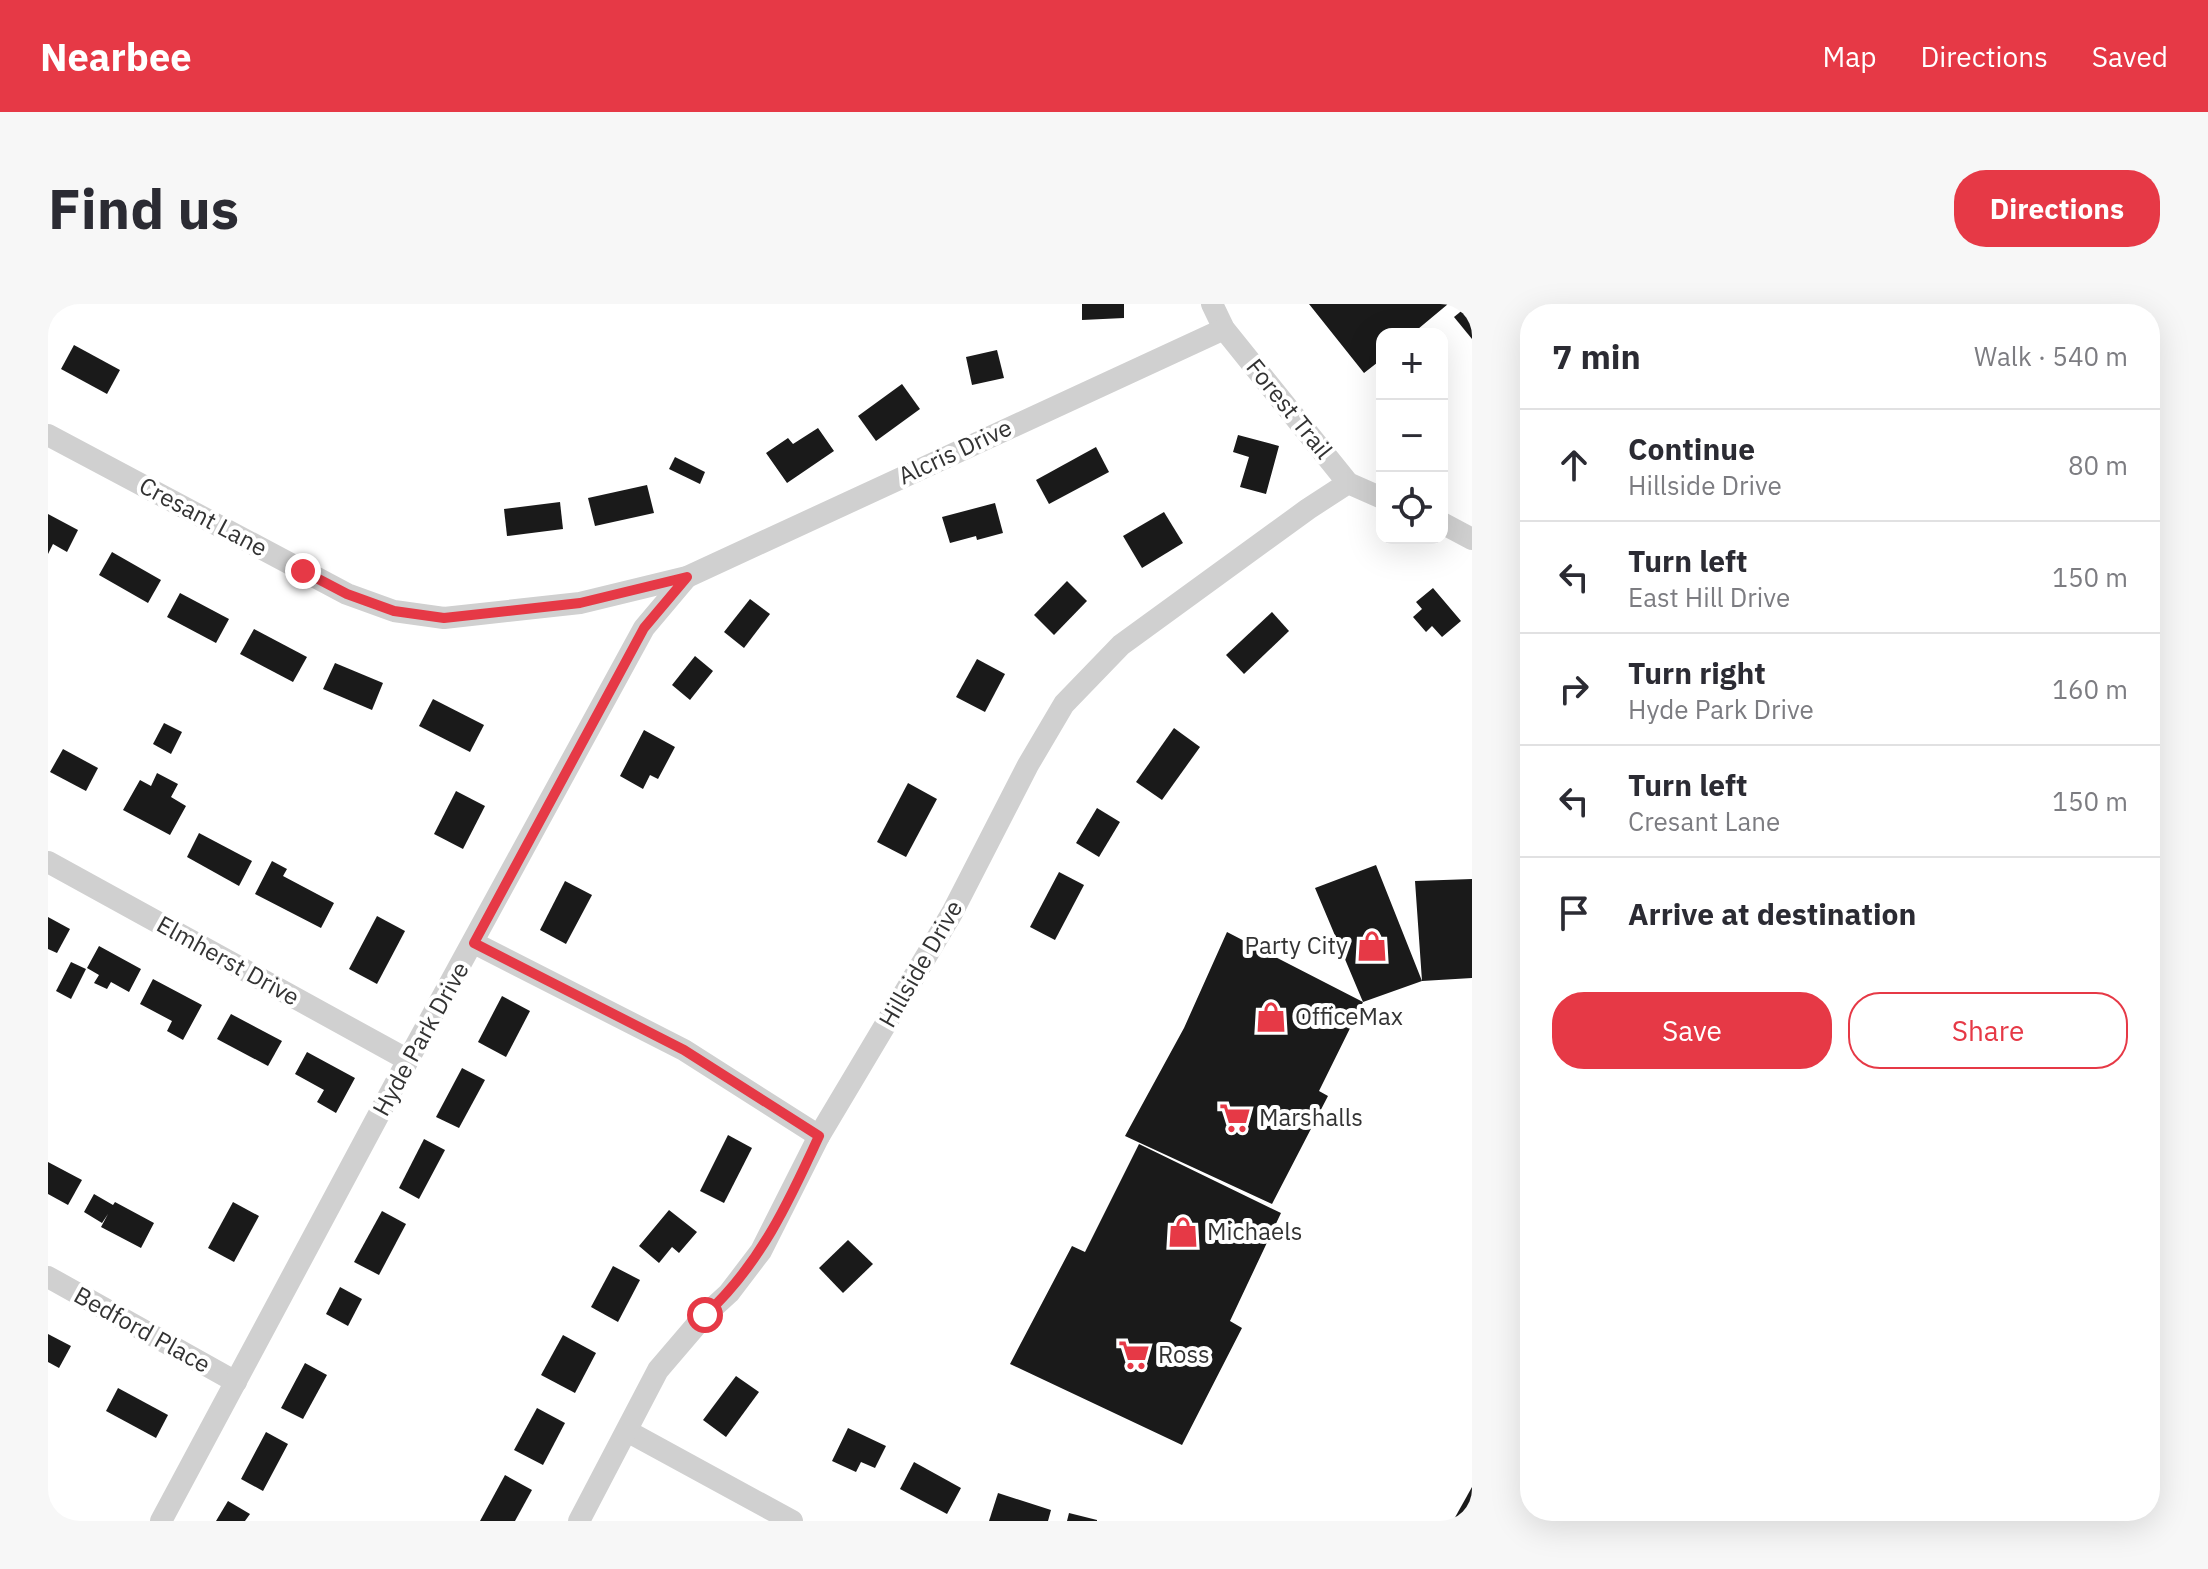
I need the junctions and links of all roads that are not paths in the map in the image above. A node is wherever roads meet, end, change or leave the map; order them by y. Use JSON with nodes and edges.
{"nodes":[{"id":1,"x":1212,"y":304,"type":"edge"},
{"id":2,"x":1224,"y":329,"type":"junction"},
{"id":3,"x":48,"y":435,"type":"edge"},
{"id":4,"x":1348,"y":483,"type":"junction"},
{"id":5,"x":1376,"y":495,"type":"edge"},
{"id":6,"x":1448,"y":526,"type":"edge"},
{"id":7,"x":1472,"y":539,"type":"edge"},
{"id":8,"x":687,"y":577,"type":"junction"},
{"id":9,"x":48,"y":862,"type":"edge"},
{"id":10,"x":474,"y":943,"type":"junction"},
{"id":11,"x":408,"y":1060,"type":"junction"},
{"id":12,"x":819,"y":1136,"type":"junction"},
{"id":13,"x":48,"y":1277,"type":"edge"},
{"id":14,"x":236,"y":1382,"type":"junction"},
{"id":15,"x":627,"y":1431,"type":"junction"},
{"id":16,"x":161,"y":1521,"type":"edge"},
{"id":17,"x":579,"y":1521,"type":"edge"},
{"id":18,"x":792,"y":1521,"type":"edge"}],
"edges":[{"from":1,"to":2,"type":"street","name":"Forest Trail"},
{"from":2,"to":4,"type":"street","name":"Forest Trail"},
{"from":2,"to":8,"type":"street","name":"Alcris Drive"},
{"from":3,"to":8,"type":"street","name":"Cresant Lane"},
{"from":4,"to":5,"type":"street","name":"Forest Trail"},
{"from":4,"to":12,"type":"street","name":"Hillside Drive"},
{"from":6,"to":7,"type":"street"},
{"from":8,"to":10,"type":"street","name":"Hyde Park Drive"},
{"from":9,"to":11,"type":"street","name":"Elmherst Drive"},
{"from":10,"to":11,"type":"street","name":"Hyde Park Drive"},
{"from":10,"to":12,"type":"street"},
{"from":11,"to":14,"type":"street","name":"Hyde Park Drive"},
{"from":12,"to":15,"type":"street","name":"Hillside Drive"},
{"from":13,"to":14,"type":"street","name":"Bedford Place"},
{"from":14,"to":16,"type":"street","name":"Hyde Park Drive"},
{"from":15,"to":17,"type":"street","name":"Hillside Drive"},
{"from":15,"to":18,"type":"street"}]}
